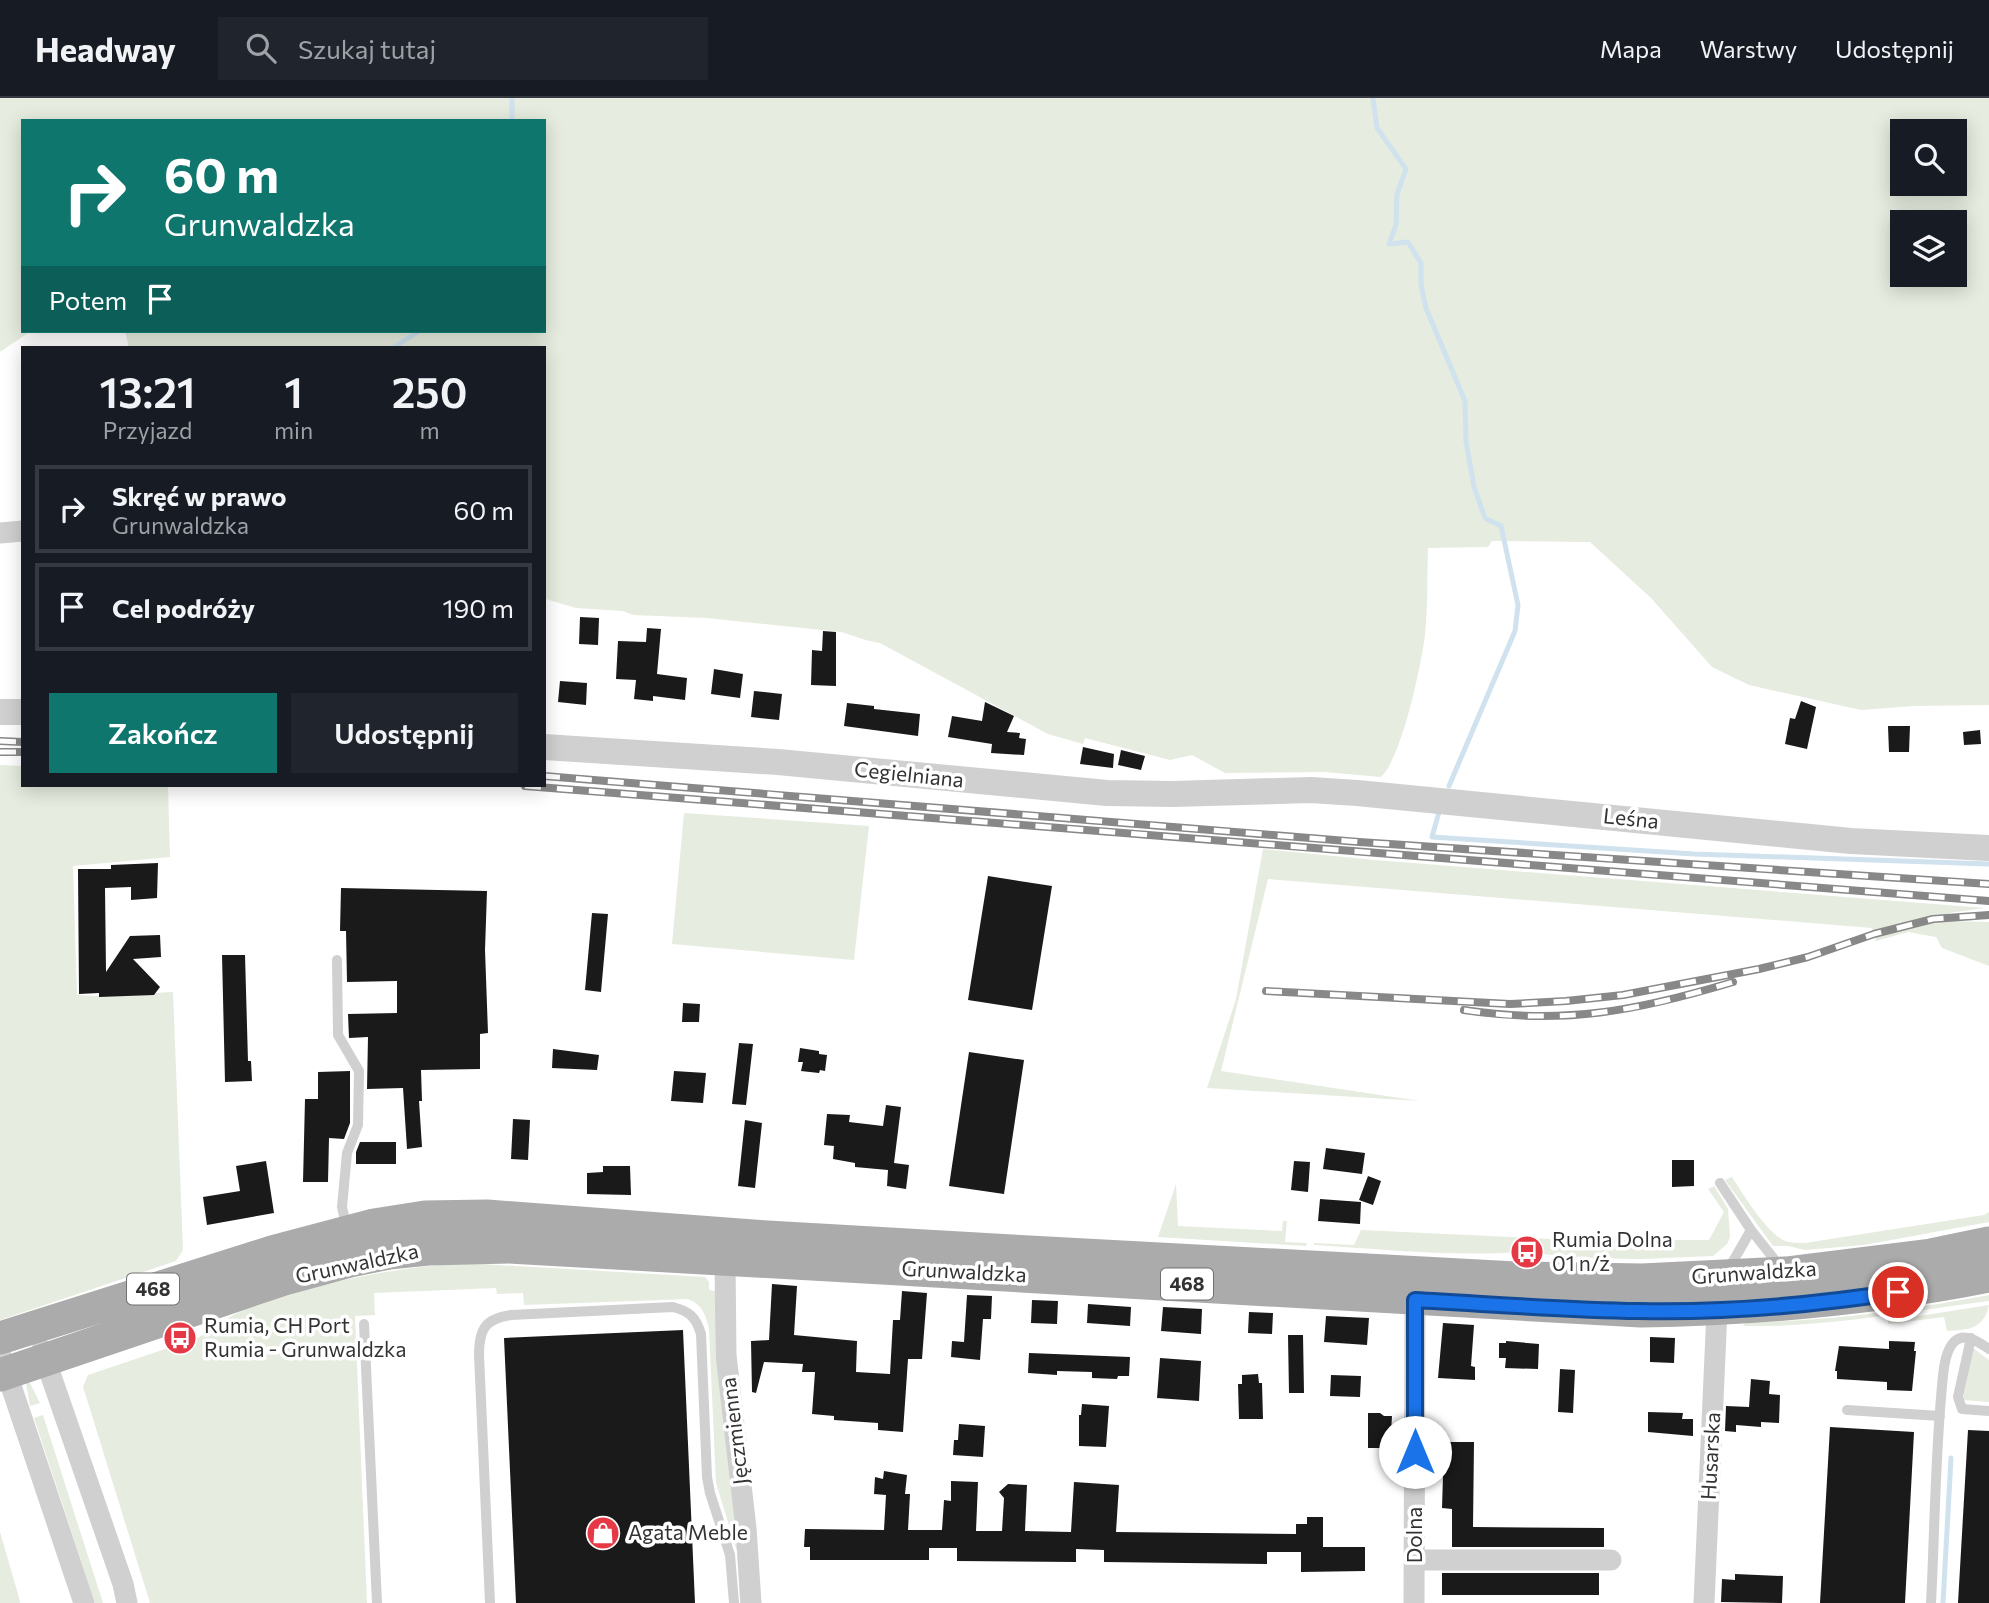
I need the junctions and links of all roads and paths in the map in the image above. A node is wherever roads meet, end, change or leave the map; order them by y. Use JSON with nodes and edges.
{"nodes":[{"id":1,"x":21,"y":531,"type":"edge"},
{"id":2,"x":0,"y":533,"type":"edge"},
{"id":3,"x":0,"y":712,"type":"edge"},
{"id":4,"x":21,"y":712,"type":"edge"},
{"id":5,"x":546,"y":747,"type":"edge"},
{"id":6,"x":1273,"y":790,"type":"joint"},
{"id":7,"x":1989,"y":848,"type":"edge"},
{"id":8,"x":337,"y":960,"type":"dead end"},
{"id":9,"x":1720,"y":1183,"type":"dead end"},
{"id":10,"x":1751,"y":1230,"type":"junction"},
{"id":11,"x":347,"y":1232,"type":"junction"},
{"id":12,"x":1989,"y":1244,"type":"edge"},
{"id":13,"x":725,"y":1259,"type":"junction"},
{"id":14,"x":1786,"y":1273,"type":"junction"},
{"id":15,"x":1989,"y":1276,"type":"edge"},
{"id":16,"x":1724,"y":1278,"type":"junction"},
{"id":17,"x":1415,"y":1300,"type":"junction"},
{"id":18,"x":1717,"y":1310,"type":"junction"},
{"id":19,"x":364,"y":1324,"type":"dead end"},
{"id":20,"x":33,"y":1327,"type":"junction"},
{"id":21,"x":0,"y":1338,"type":"edge"},
{"id":22,"x":1971,"y":1338,"type":"junction"},
{"id":23,"x":1989,"y":1349,"type":"edge"},
{"id":24,"x":45,"y":1360,"type":"junction"},
{"id":25,"x":2,"y":1367,"type":"edge"},
{"id":26,"x":1847,"y":1410,"type":"dead end"},
{"id":27,"x":1989,"y":1410,"type":"edge"},
{"id":28,"x":1940,"y":1416,"type":"junction"},
{"id":29,"x":1415,"y":1560,"type":"junction"},
{"id":30,"x":1611,"y":1560,"type":"dead end"},
{"id":31,"x":84,"y":1603,"type":"edge"},
{"id":32,"x":127,"y":1603,"type":"edge"},
{"id":33,"x":377,"y":1603,"type":"edge"},
{"id":34,"x":490,"y":1603,"type":"edge"},
{"id":35,"x":734,"y":1603,"type":"edge"},
{"id":36,"x":751,"y":1603,"type":"edge"},
{"id":37,"x":1415,"y":1603,"type":"edge"},
{"id":38,"x":1704,"y":1603,"type":"edge"},
{"id":39,"x":1931,"y":1603,"type":"edge"}],
"edges":[{"from":1,"to":2,"type":"street"},
{"from":3,"to":4,"type":"street"},
{"from":5,"to":6,"type":"street","name":"Cegielniana"},
{"from":6,"to":7,"type":"street","name":"Leśna"},
{"from":8,"to":11,"type":"lane"},
{"from":9,"to":10,"type":"lane"},
{"from":10,"to":14,"type":"lane"},
{"from":10,"to":16,"type":"lane"},
{"from":11,"to":16,"type":"main road","name":"Grunwaldzka","number":"468"},
{"from":11,"to":20,"type":"main road","name":"Grunwaldzka","number":"468"},
{"from":12,"to":14,"type":"main road","name":"Grunwaldzka","number":"468"},
{"from":13,"to":17,"type":"main road","name":"Grunwaldzka","number":"468"},
{"from":13,"to":24,"type":"main road","name":"Grunwaldzka","number":"468"},
{"from":13,"to":36,"type":"street","name":"Jęczmienna"},
{"from":14,"to":16,"type":"main road","name":"Grunwaldzka","number":"468"},
{"from":15,"to":18,"type":"main road","name":"Grunwaldzka","number":"468"},
{"from":17,"to":18,"type":"main road","name":"Grunwaldzka","number":"468"},
{"from":17,"to":29,"type":"street","name":"Dolna"},
{"from":18,"to":38,"type":"street","name":"Husarska"},
{"from":19,"to":33,"type":"lane"},
{"from":20,"to":21,"type":"main road","name":"Grunwaldzka","number":"468"},
{"from":20,"to":24,"type":"street"},
{"from":22,"to":23,"type":"lane"},
{"from":22,"to":27,"type":"lane"},
{"from":22,"to":28,"type":"lane"},
{"from":24,"to":25,"type":"main road","name":"Grunwaldzka","number":"468"},
{"from":24,"to":32,"type":"street"},
{"from":25,"to":31,"type":"street"},
{"from":26,"to":28,"type":"lane"},
{"from":28,"to":39,"type":"lane"},
{"from":29,"to":30,"type":"street"},
{"from":29,"to":37,"type":"street","name":"Dolna"},
{"from":34,"to":35,"type":"lane"}]}
